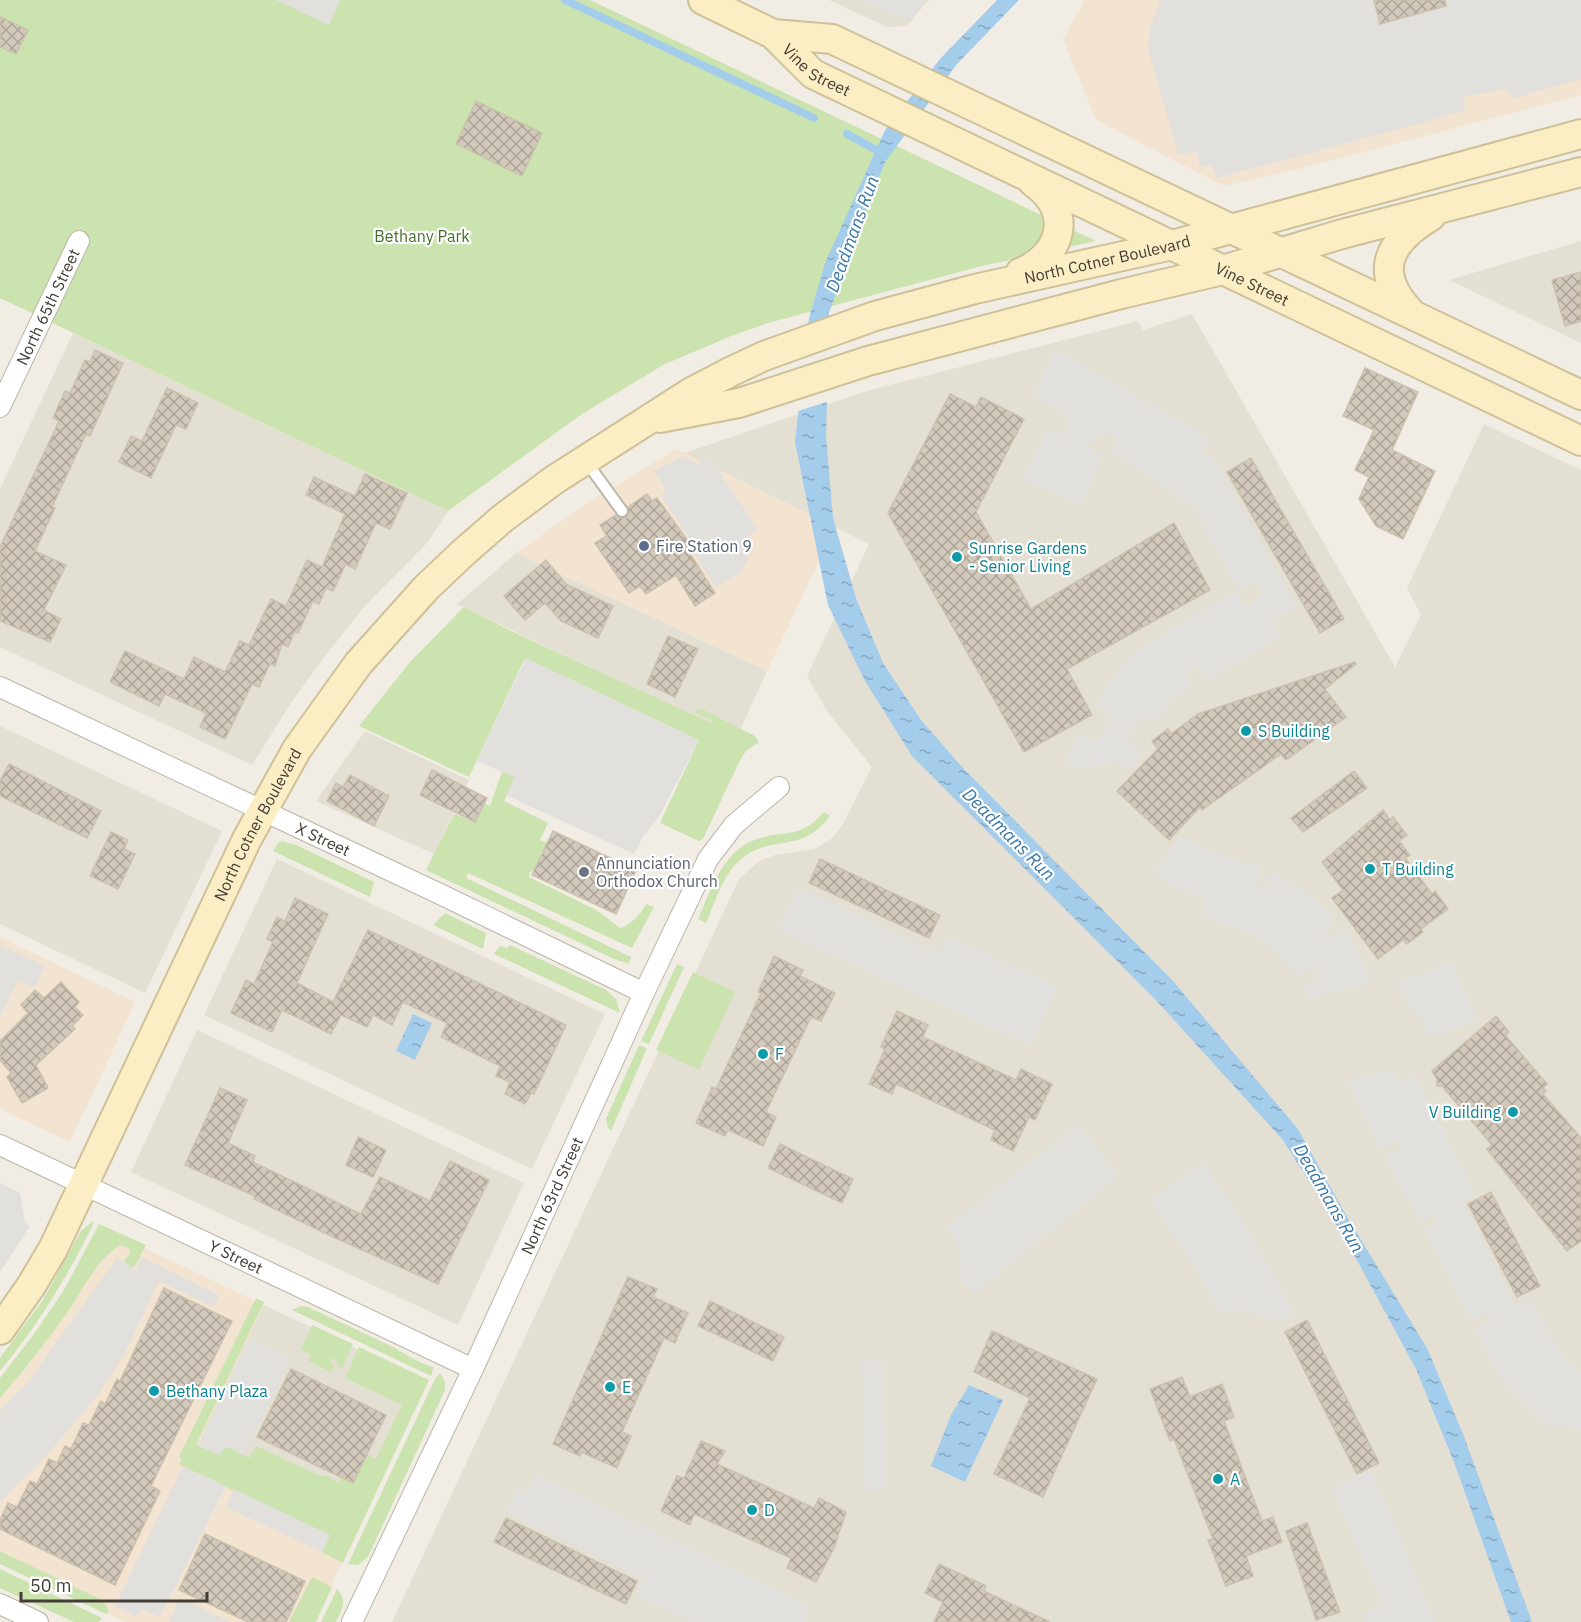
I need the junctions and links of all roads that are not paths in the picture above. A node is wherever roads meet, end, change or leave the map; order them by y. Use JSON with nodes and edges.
{"nodes":[{"id":1,"x":703,"y":0,"type":"edge"},
{"id":2,"x":773,"y":34,"type":"junction"},
{"id":3,"x":1581,"y":134,"type":"edge"},
{"id":4,"x":1019,"y":172,"type":"junction"},
{"id":5,"x":1581,"y":172,"type":"edge"},
{"id":6,"x":1446,"y":207,"type":"junction"},
{"id":7,"x":1234,"y":229,"type":"junction"},
{"id":8,"x":79,"y":241,"type":"dead end"},
{"id":9,"x":1172,"y":245,"type":"junction"},
{"id":10,"x":1283,"y":252,"type":"junction"},
{"id":11,"x":1223,"y":270,"type":"junction"},
{"id":12,"x":998,"y":284,"type":"junction"},
{"id":13,"x":1412,"y":314,"type":"junction"},
{"id":14,"x":1581,"y":395,"type":"edge"},
{"id":15,"x":0,"y":406,"type":"edge"},
{"id":16,"x":646,"y":420,"type":"junction"},
{"id":17,"x":1581,"y":441,"type":"edge"},
{"id":18,"x":585,"y":459,"type":"junction"},
{"id":19,"x":622,"y":511,"type":"dead end"},
{"id":20,"x":0,"y":687,"type":"edge"},
{"id":21,"x":778,"y":787,"type":"dead end"},
{"id":22,"x":262,"y":811,"type":"junction"},
{"id":23,"x":644,"y":993,"type":"junction"},
{"id":24,"x":0,"y":1145,"type":"edge"},
{"id":25,"x":84,"y":1185,"type":"junction"},
{"id":26,"x":0,"y":1330,"type":"edge"},
{"id":27,"x":473,"y":1369,"type":"junction"},
{"id":28,"x":0,"y":1604,"type":"edge"},
{"id":29,"x":39,"y":1622,"type":"edge"},
{"id":30,"x":352,"y":1622,"type":"edge"}],
"edges":[{"from":1,"to":2,"type":"main road","name":"Vine Street"},
{"from":2,"to":4,"type":"main road","name":"Vine Street"},
{"from":2,"to":7,"type":"main road","name":"Vine Street"},
{"from":3,"to":7,"type":"main road","name":"North Cotner Boulevard"},
{"from":4,"to":9,"type":"main road","name":"Vine Street"},
{"from":4,"to":12,"type":"main road"},
{"from":5,"to":6,"type":"main road","name":"North Cotner Boulevard"},
{"from":6,"to":10,"type":"main road","name":"North Cotner Boulevard"},
{"from":6,"to":13,"type":"main road"},
{"from":7,"to":9,"type":"main road","name":"North Cotner Boulevard"},
{"from":7,"to":10,"type":"main road","name":"Vine Street"},
{"from":8,"to":15,"type":"street","name":"North 65th Street"},
{"from":9,"to":11,"type":"main road","name":"Vine Street"},
{"from":9,"to":12,"type":"main road","name":"North Cotner Boulevard"},
{"from":10,"to":11,"type":"main road","name":"North Cotner Boulevard"},
{"from":10,"to":13,"type":"main road","name":"Vine Street"},
{"from":11,"to":16,"type":"main road","name":"North Cotner Boulevard"},
{"from":11,"to":17,"type":"main road","name":"Vine Street"},
{"from":12,"to":16,"type":"main road","name":"North Cotner Boulevard"},
{"from":13,"to":14,"type":"main road","name":"Vine Street"},
{"from":16,"to":18,"type":"main road","name":"North Cotner Boulevard"},
{"from":18,"to":19,"type":"lane"},
{"from":18,"to":22,"type":"main road","name":"North Cotner Boulevard"},
{"from":20,"to":22,"type":"street","name":"X Street"},
{"from":21,"to":23,"type":"street","name":"North 63rd Street"},
{"from":22,"to":23,"type":"street","name":"X Street"},
{"from":22,"to":25,"type":"main road","name":"North Cotner Boulevard"},
{"from":23,"to":27,"type":"street","name":"North 63rd Street"},
{"from":24,"to":25,"type":"street","name":"Y Street"},
{"from":25,"to":26,"type":"main road","name":"North Cotner Boulevard"},
{"from":25,"to":27,"type":"street","name":"Y Street"},
{"from":27,"to":30,"type":"street","name":"North 63rd Street"},
{"from":28,"to":29,"type":"street"}]}
